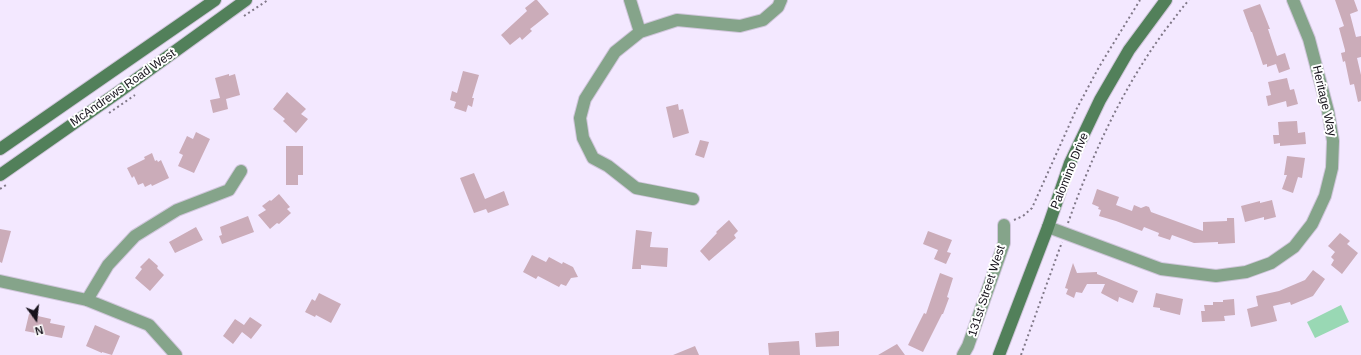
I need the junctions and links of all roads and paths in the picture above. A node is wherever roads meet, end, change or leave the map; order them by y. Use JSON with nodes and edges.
{"nodes":[{"id":1,"x":214,"y":0,"type":"edge"},
{"id":2,"x":246,"y":0,"type":"edge"},
{"id":3,"x":630,"y":0,"type":"edge"},
{"id":4,"x":781,"y":0,"type":"edge"},
{"id":5,"x":1140,"y":0,"type":"edge"},
{"id":6,"x":1166,"y":0,"type":"edge"},
{"id":7,"x":1189,"y":0,"type":"edge"},
{"id":8,"x":1293,"y":0,"type":"edge"},
{"id":9,"x":640,"y":32,"type":"junction"},
{"id":10,"x":0,"y":150,"type":"edge"},
{"id":11,"x":241,"y":171,"type":"dead end"},
{"id":12,"x":0,"y":175,"type":"edge"},
{"id":13,"x":693,"y":199,"type":"dead end"},
{"id":14,"x":1004,"y":225,"type":"joint"},
{"id":15,"x":1048,"y":227,"type":"junction"},
{"id":16,"x":1065,"y":233,"type":"junction"},
{"id":17,"x":0,"y":281,"type":"edge"},
{"id":18,"x":87,"y":300,"type":"junction"},
{"id":19,"x":176,"y":355,"type":"edge"},
{"id":20,"x":963,"y":355,"type":"edge"},
{"id":21,"x":999,"y":355,"type":"edge"},
{"id":22,"x":1021,"y":355,"type":"edge"}],
"edges":[{"from":1,"to":10,"type":"main road","name":"McAndrews Road West"},
{"from":2,"to":12,"type":"main road","name":"McAndrews Road West"},
{"from":3,"to":9,"type":"street"},
{"from":4,"to":9,"type":"street"},
{"from":5,"to":14,"type":"path"},
{"from":6,"to":15,"type":"main road","name":"Palomino Drive"},
{"from":7,"to":16,"type":"path"},
{"from":8,"to":16,"type":"street","name":"Heritage Way"},
{"from":9,"to":13,"type":"street"},
{"from":11,"to":18,"type":"street"},
{"from":14,"to":20,"type":"street","name":"131st Street West"},
{"from":15,"to":16,"type":"street","name":"Heritage Way"},
{"from":15,"to":21,"type":"main road","name":"Palomino Drive"},
{"from":16,"to":22,"type":"path"},
{"from":17,"to":18,"type":"street"},
{"from":18,"to":19,"type":"street"}]}
